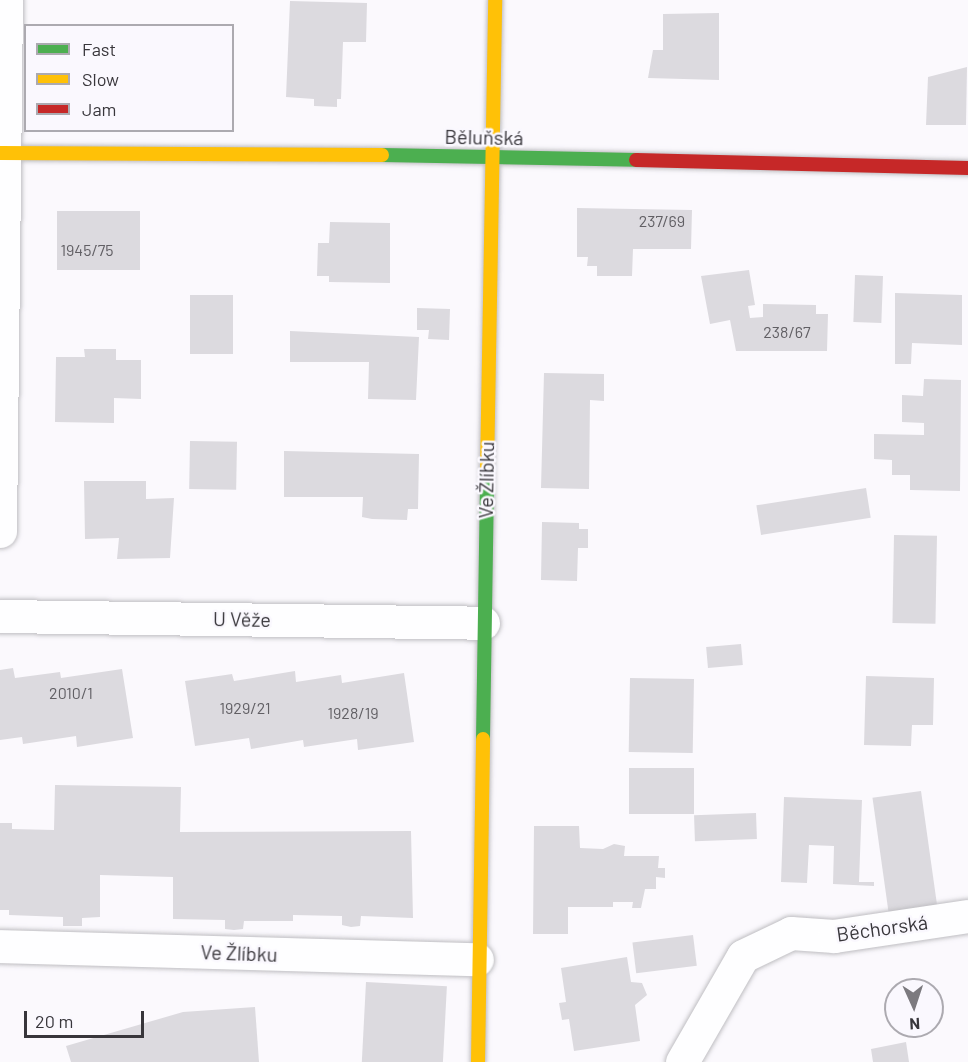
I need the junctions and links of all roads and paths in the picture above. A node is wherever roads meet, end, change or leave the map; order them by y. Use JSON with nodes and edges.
{"nodes":[{"id":1,"x":6,"y":0,"type":"edge"},
{"id":2,"x":495,"y":0,"type":"edge"},
{"id":3,"x":2,"y":153,"type":"edge"},
{"id":4,"x":492,"y":156,"type":"junction"},
{"id":5,"x":968,"y":168,"type":"edge"},
{"id":6,"x":0,"y":531,"type":"edge"},
{"id":7,"x":0,"y":616,"type":"edge"},
{"id":8,"x":483,"y":623,"type":"junction"},
{"id":9,"x":968,"y":916,"type":"edge"},
{"id":10,"x":0,"y":946,"type":"edge"},
{"id":11,"x":477,"y":959,"type":"junction"},
{"id":12,"x":478,"y":1062,"type":"edge"},
{"id":13,"x":682,"y":1062,"type":"edge"}],
"edges":[{"from":1,"to":3,"type":"street"},
{"from":2,"to":4,"type":"street","name":"Ve Žlíbku"},
{"from":3,"to":4,"type":"street","name":"Běluňská"},
{"from":3,"to":6,"type":"street"},
{"from":4,"to":5,"type":"street","name":"Běluňská"},
{"from":4,"to":8,"type":"street","name":"Ve Žlíbku"},
{"from":7,"to":8,"type":"street","name":"U Věže"},
{"from":8,"to":11,"type":"street","name":"Ve Žlíbku"},
{"from":9,"to":13,"type":"street","name":"Běchorská"},
{"from":10,"to":11,"type":"street","name":"Ve Žlíbku"},
{"from":11,"to":12,"type":"street","name":"Ve Žlíbku"}]}
